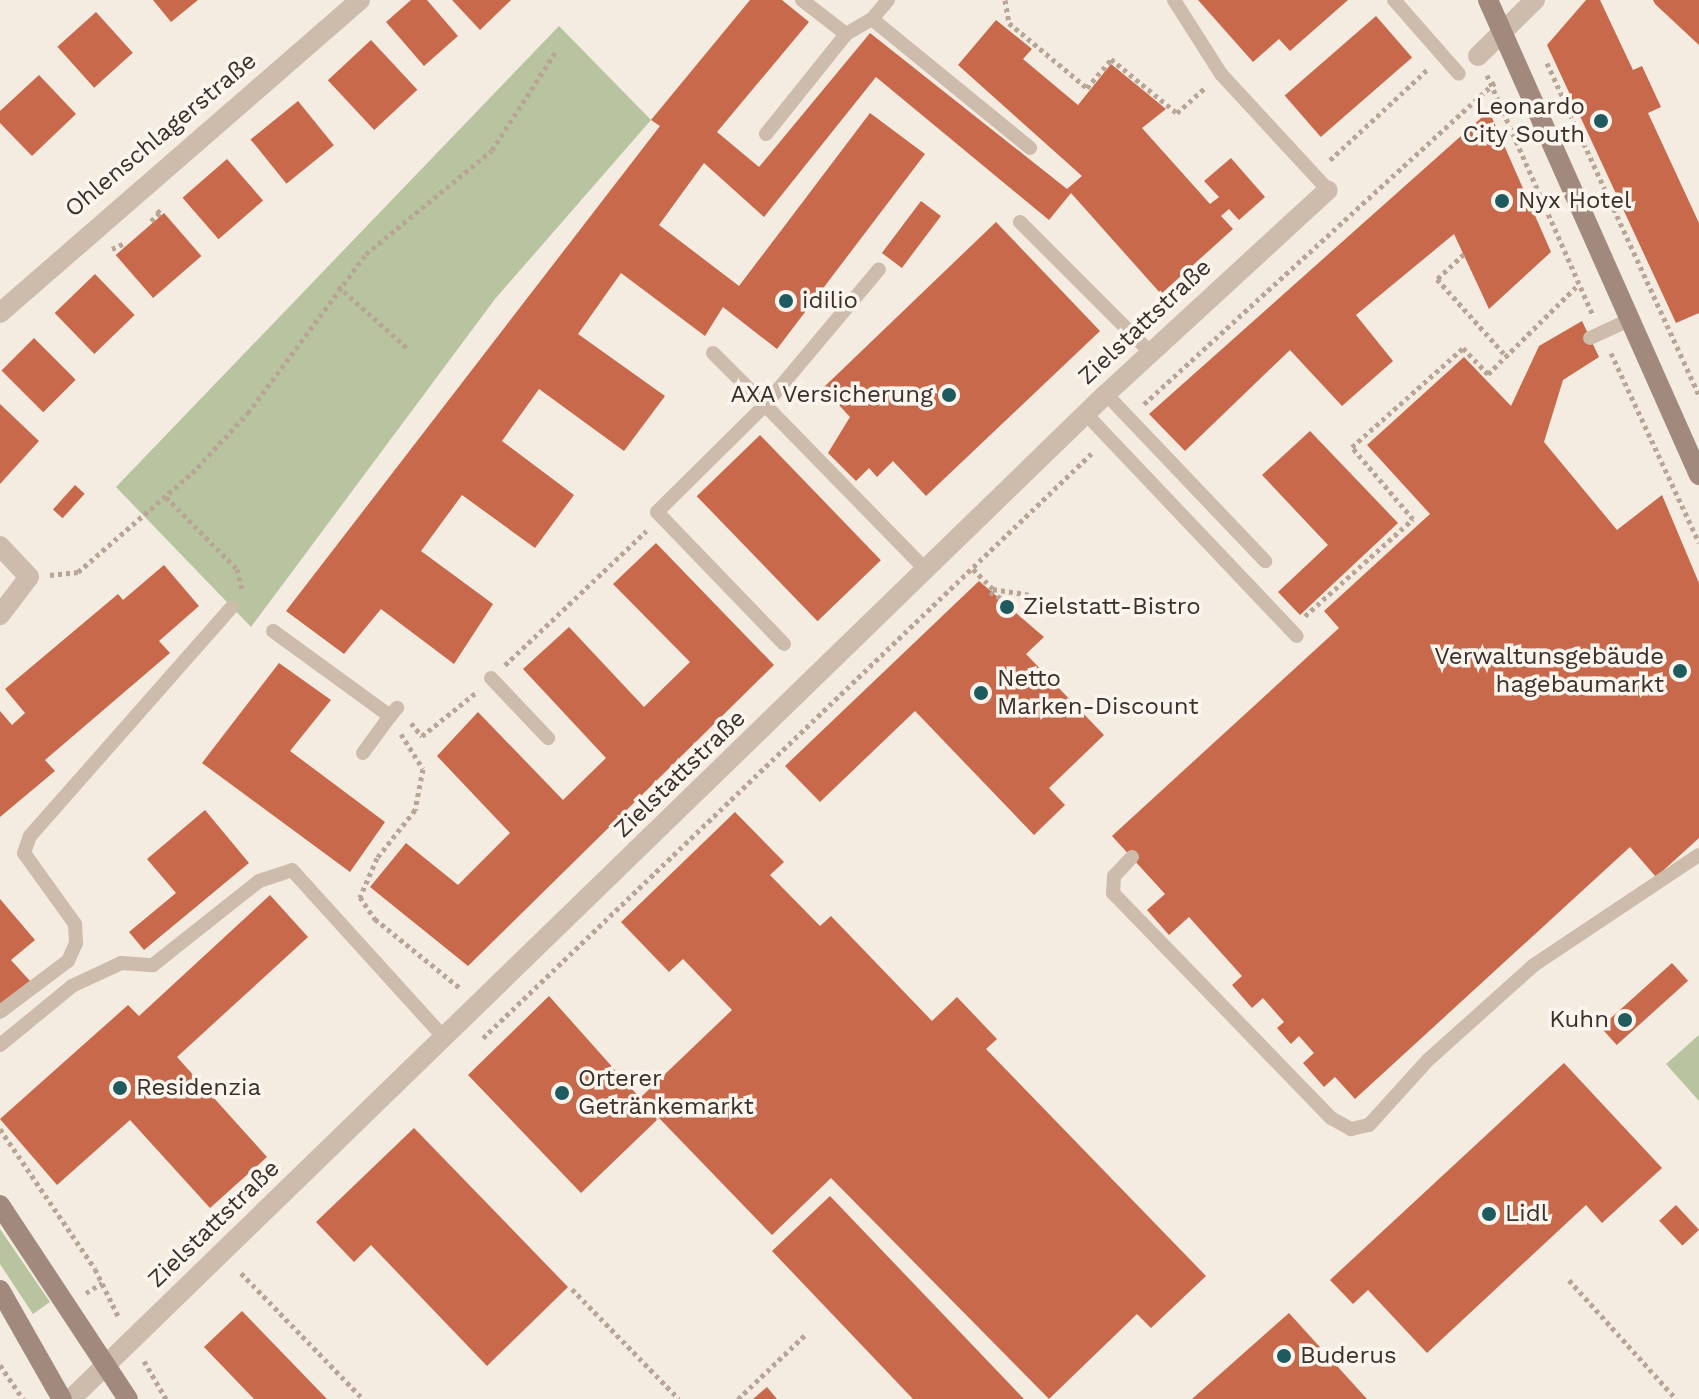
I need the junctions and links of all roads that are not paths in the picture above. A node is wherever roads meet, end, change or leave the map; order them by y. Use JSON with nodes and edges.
{"nodes":[{"id":1,"x":360,"y":0,"type":"edge"},
{"id":2,"x":802,"y":0,"type":"edge"},
{"id":3,"x":888,"y":0,"type":"edge"},
{"id":4,"x":1174,"y":0,"type":"edge"},
{"id":5,"x":1394,"y":0,"type":"edge"},
{"id":6,"x":1488,"y":0,"type":"edge"},
{"id":7,"x":1535,"y":0,"type":"edge"},
{"id":8,"x":872,"y":19,"type":"junction"},
{"id":9,"x":1500,"y":33,"type":"junction"},
{"id":10,"x":846,"y":34,"type":"junction"},
{"id":11,"x":1478,"y":56,"type":"dead end"},
{"id":12,"x":1459,"y":74,"type":"dead end"},
{"id":13,"x":766,"y":134,"type":"dead end"},
{"id":14,"x":1030,"y":148,"type":"dead end"},
{"id":15,"x":1328,"y":190,"type":"joint"},
{"id":16,"x":1020,"y":222,"type":"dead end"},
{"id":17,"x":879,"y":269,"type":"dead end"},
{"id":18,"x":0,"y":313,"type":"edge"},
{"id":19,"x":1627,"y":321,"type":"junction"},
{"id":20,"x":1590,"y":338,"type":"dead end"},
{"id":21,"x":1150,"y":352,"type":"junction"},
{"id":22,"x":713,"y":353,"type":"dead end"},
{"id":23,"x":1106,"y":394,"type":"junction"},
{"id":24,"x":765,"y":405,"type":"junction"},
{"id":25,"x":1086,"y":414,"type":"junction"},
{"id":26,"x":1699,"y":475,"type":"edge"},
{"id":27,"x":0,"y":546,"type":"edge"},
{"id":28,"x":1265,"y":561,"type":"dead end"},
{"id":29,"x":926,"y":570,"type":"junction"},
{"id":30,"x":232,"y":607,"type":"road end"},
{"id":31,"x":0,"y":615,"type":"edge"},
{"id":32,"x":273,"y":631,"type":"dead end"},
{"id":33,"x":1293,"y":633,"type":"road end"},
{"id":34,"x":784,"y":644,"type":"dead end"},
{"id":35,"x":491,"y":678,"type":"road end"},
{"id":36,"x":548,"y":738,"type":"dead end"},
{"id":37,"x":363,"y":753,"type":"dead end"},
{"id":38,"x":1699,"y":855,"type":"edge"},
{"id":39,"x":1132,"y":857,"type":"dead end"},
{"id":40,"x":0,"y":1012,"type":"edge"},
{"id":41,"x":445,"y":1039,"type":"junction"},
{"id":42,"x":0,"y":1045,"type":"edge"},
{"id":43,"x":0,"y":1205,"type":"edge"},
{"id":44,"x":0,"y":1290,"type":"edge"},
{"id":45,"x":106,"y":1364,"type":"junction"},
{"id":46,"x":62,"y":1399,"type":"edge"},
{"id":47,"x":71,"y":1399,"type":"edge"},
{"id":48,"x":128,"y":1399,"type":"edge"}],
"edges":[{"from":1,"to":18,"type":"street","name":"Ohlenschlagerstraße"},
{"from":2,"to":10,"type":"lane"},
{"from":3,"to":8,"type":"lane"},
{"from":4,"to":15,"type":"lane"},
{"from":5,"to":12,"type":"lane"},
{"from":6,"to":9,"type":"street"},
{"from":7,"to":9,"type":"street"},
{"from":8,"to":10,"type":"lane"},
{"from":8,"to":14,"type":"lane"},
{"from":9,"to":11,"type":"street"},
{"from":9,"to":19,"type":"street"},
{"from":10,"to":13,"type":"lane"},
{"from":15,"to":21,"type":"street","name":"Zielstattstraße"},
{"from":16,"to":21,"type":"lane"},
{"from":17,"to":24,"type":"lane"},
{"from":19,"to":20,"type":"lane"},
{"from":19,"to":26,"type":"street"},
{"from":21,"to":23,"type":"street","name":"Zielstattstraße"},
{"from":22,"to":24,"type":"lane"},
{"from":23,"to":25,"type":"street","name":"Zielstattstraße"},
{"from":23,"to":28,"type":"lane"},
{"from":24,"to":29,"type":"lane"},
{"from":24,"to":34,"type":"lane"},
{"from":25,"to":29,"type":"street","name":"Zielstattstraße"},
{"from":25,"to":33,"type":"lane"},
{"from":27,"to":31,"type":"street"},
{"from":29,"to":41,"type":"street","name":"Zielstattstraße"},
{"from":30,"to":40,"type":"lane"},
{"from":32,"to":37,"type":"lane"},
{"from":35,"to":36,"type":"lane"},
{"from":38,"to":39,"type":"lane"},
{"from":41,"to":42,"type":"lane"},
{"from":41,"to":45,"type":"street","name":"Zielstattstraße"},
{"from":43,"to":45,"type":"street"},
{"from":44,"to":46,"type":"street"},
{"from":45,"to":47,"type":"street","name":"Zielstattstraße"},
{"from":45,"to":48,"type":"street"}]}
